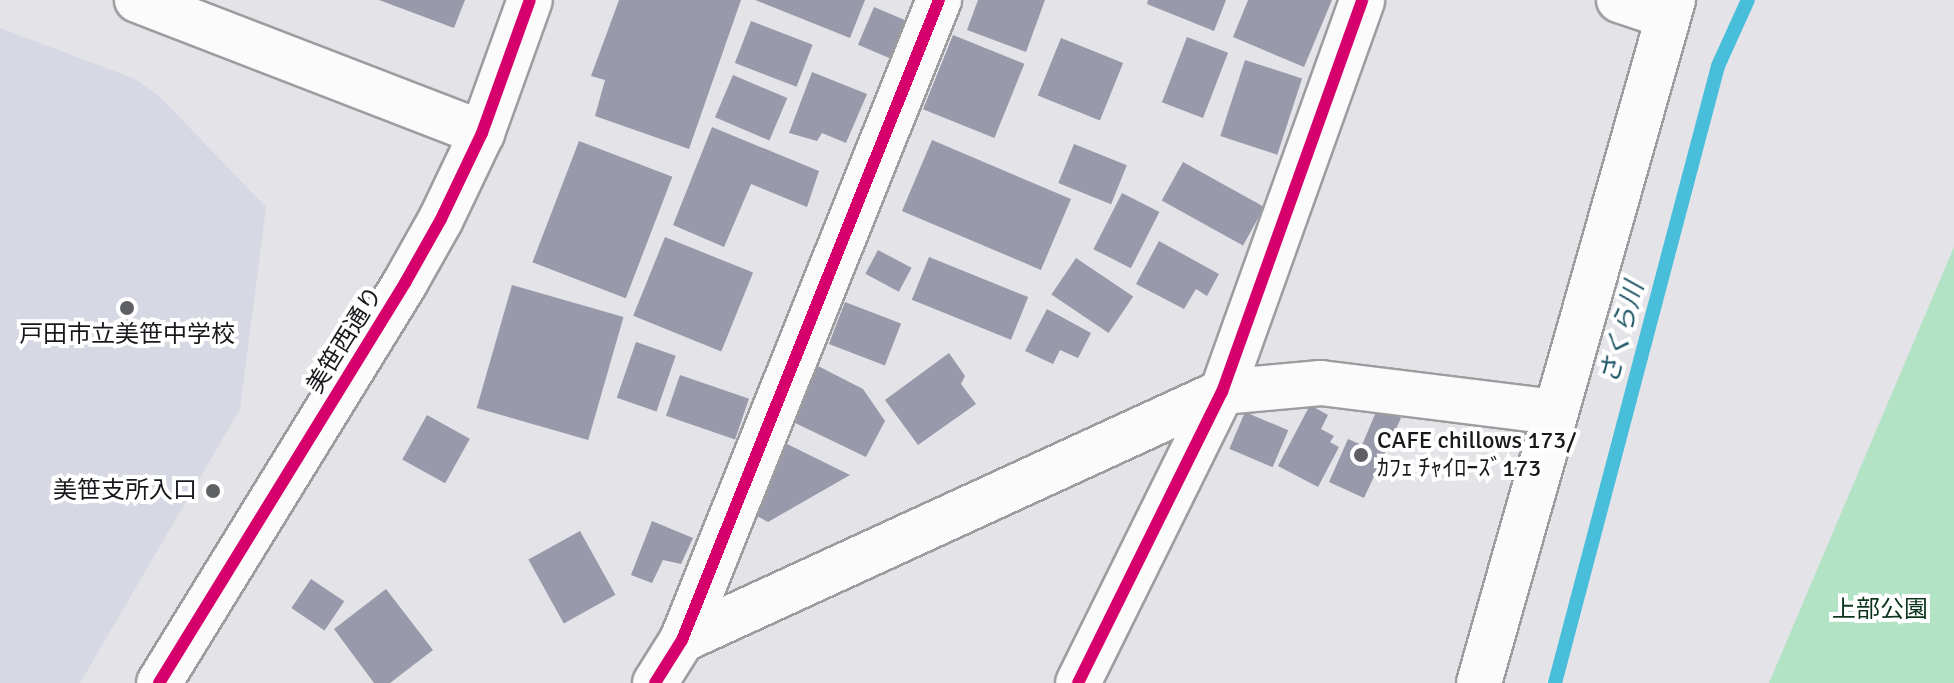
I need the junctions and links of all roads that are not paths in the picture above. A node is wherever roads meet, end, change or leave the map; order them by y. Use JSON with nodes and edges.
{"nodes":[{"id":1,"x":137,"y":0,"type":"edge"},
{"id":2,"x":530,"y":0,"type":"edge"},
{"id":3,"x":939,"y":0,"type":"edge"},
{"id":4,"x":1362,"y":0,"type":"edge"},
{"id":5,"x":1619,"y":0,"type":"edge"},
{"id":6,"x":1670,"y":8,"type":"edge"},
{"id":7,"x":482,"y":133,"type":"junction"},
{"id":8,"x":1222,"y":392,"type":"junction"},
{"id":9,"x":1553,"y":412,"type":"junction"},
{"id":10,"x":682,"y":640,"type":"junction"},
{"id":11,"x":159,"y":683,"type":"edge"},
{"id":12,"x":655,"y":683,"type":"edge"},
{"id":13,"x":1078,"y":683,"type":"edge"},
{"id":14,"x":1479,"y":683,"type":"edge"}],
"edges":[{"from":1,"to":7,"type":"street"},
{"from":2,"to":7,"type":"street","name":"美笹西通り"},
{"from":3,"to":10,"type":"street"},
{"from":4,"to":8,"type":"street"},
{"from":5,"to":6,"type":"street"},
{"from":6,"to":9,"type":"street"},
{"from":7,"to":11,"type":"street","name":"美笹西通り"},
{"from":8,"to":9,"type":"street"},
{"from":8,"to":10,"type":"street"},
{"from":8,"to":13,"type":"street"},
{"from":9,"to":14,"type":"street"},
{"from":10,"to":12,"type":"street"}]}
